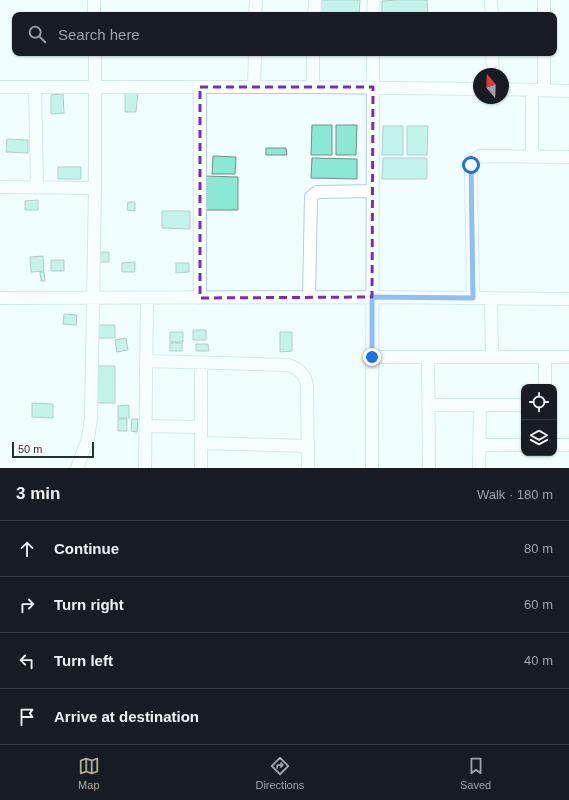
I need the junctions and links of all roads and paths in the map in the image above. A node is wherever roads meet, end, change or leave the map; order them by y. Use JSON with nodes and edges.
{"nodes":[{"id":1,"x":94,"y":0,"type":"edge"},
{"id":2,"x":256,"y":0,"type":"edge"},
{"id":3,"x":315,"y":0,"type":"edge"},
{"id":4,"x":374,"y":0,"type":"edge"},
{"id":5,"x":492,"y":0,"type":"edge"},
{"id":6,"x":544,"y":0,"type":"edge"},
{"id":7,"x":94,"y":12,"type":"edge"},
{"id":8,"x":256,"y":12,"type":"edge"},
{"id":9,"x":314,"y":12,"type":"edge"},
{"id":10,"x":374,"y":12,"type":"edge"},
{"id":11,"x":492,"y":12,"type":"edge"},
{"id":12,"x":544,"y":12,"type":"edge"},
{"id":13,"x":95,"y":56,"type":"edge"},
{"id":14,"x":255,"y":56,"type":"edge"},
{"id":15,"x":313,"y":56,"type":"edge"},
{"id":16,"x":373,"y":56,"type":"edge"},
{"id":17,"x":492,"y":56,"type":"edge"},
{"id":18,"x":544,"y":56,"type":"edge"},
{"id":19,"x":493,"y":68,"type":"edge"},
{"id":20,"x":35,"y":87,"type":"junction"},
{"id":21,"x":96,"y":87,"type":"junction"},
{"id":22,"x":200,"y":87,"type":"junction"},
{"id":23,"x":254,"y":87,"type":"junction"},
{"id":24,"x":312,"y":87,"type":"junction"},
{"id":25,"x":373,"y":87,"type":"junction"},
{"id":26,"x":0,"y":88,"type":"edge"},
{"id":27,"x":473,"y":88,"type":"edge"},
{"id":28,"x":509,"y":89,"type":"edge"},
{"id":29,"x":538,"y":90,"type":"junction"},
{"id":30,"x":569,"y":91,"type":"edge"},
{"id":31,"x":532,"y":157,"type":"junction"},
{"id":32,"x":569,"y":157,"type":"edge"},
{"id":33,"x":0,"y":187,"type":"edge"},
{"id":34,"x":37,"y":187,"type":"junction"},
{"id":35,"x":95,"y":188,"type":"junction"},
{"id":36,"x":372,"y":191,"type":"junction"},
{"id":37,"x":309,"y":297,"type":"junction"},
{"id":38,"x":372,"y":297,"type":"junction"},
{"id":39,"x":0,"y":298,"type":"edge"},
{"id":40,"x":93,"y":298,"type":"junction"},
{"id":41,"x":147,"y":298,"type":"junction"},
{"id":42,"x":200,"y":298,"type":"junction"},
{"id":43,"x":473,"y":298,"type":"junction"},
{"id":44,"x":491,"y":298,"type":"junction"},
{"id":45,"x":569,"y":299,"type":"edge"},
{"id":46,"x":372,"y":357,"type":"junction"},
{"id":47,"x":428,"y":357,"type":"junction"},
{"id":48,"x":492,"y":357,"type":"junction"},
{"id":49,"x":546,"y":357,"type":"junction"},
{"id":50,"x":569,"y":357,"type":"edge"},
{"id":51,"x":146,"y":361,"type":"junction"},
{"id":52,"x":201,"y":363,"type":"junction"},
{"id":53,"x":545,"y":384,"type":"edge"},
{"id":54,"x":428,"y":405,"type":"junction"},
{"id":55,"x":480,"y":405,"type":"junction"},
{"id":56,"x":521,"y":405,"type":"edge"},
{"id":57,"x":145,"y":426,"type":"junction"},
{"id":58,"x":201,"y":427,"type":"junction"},
{"id":59,"x":201,"y":443,"type":"junction"},
{"id":60,"x":480,"y":445,"type":"junction"},
{"id":61,"x":521,"y":445,"type":"edge"},
{"id":62,"x":557,"y":445,"type":"edge"},
{"id":63,"x":569,"y":445,"type":"edge"},
{"id":64,"x":307,"y":446,"type":"junction"},
{"id":65,"x":76,"y":468,"type":"edge"},
{"id":66,"x":145,"y":468,"type":"edge"},
{"id":67,"x":201,"y":468,"type":"edge"},
{"id":68,"x":308,"y":468,"type":"edge"},
{"id":69,"x":372,"y":468,"type":"edge"},
{"id":70,"x":429,"y":468,"type":"edge"},
{"id":71,"x":479,"y":468,"type":"edge"}],
"edges":[{"from":1,"to":7,"type":"street"},
{"from":2,"to":8,"type":"street"},
{"from":3,"to":9,"type":"street"},
{"from":4,"to":10,"type":"street"},
{"from":5,"to":11,"type":"street"},
{"from":6,"to":12,"type":"street"},
{"from":13,"to":21,"type":"street"},
{"from":14,"to":23,"type":"street"},
{"from":15,"to":24,"type":"street"},
{"from":16,"to":25,"type":"street"},
{"from":17,"to":19,"type":"street"},
{"from":18,"to":29,"type":"street"},
{"from":20,"to":21,"type":"street"},
{"from":20,"to":26,"type":"street"},
{"from":20,"to":34,"type":"street"},
{"from":21,"to":22,"type":"street"},
{"from":21,"to":35,"type":"street"},
{"from":22,"to":23,"type":"street"},
{"from":22,"to":42,"type":"street"},
{"from":23,"to":24,"type":"street"},
{"from":24,"to":25,"type":"street"},
{"from":25,"to":27,"type":"street"},
{"from":25,"to":36,"type":"street"},
{"from":28,"to":29,"type":"street"},
{"from":29,"to":30,"type":"street"},
{"from":29,"to":31,"type":"street"},
{"from":31,"to":32,"type":"street"},
{"from":31,"to":43,"type":"street"},
{"from":33,"to":34,"type":"street"},
{"from":34,"to":35,"type":"street"},
{"from":35,"to":40,"type":"street"},
{"from":36,"to":37,"type":"street"},
{"from":36,"to":38,"type":"street"},
{"from":37,"to":38,"type":"street"},
{"from":37,"to":42,"type":"street"},
{"from":38,"to":43,"type":"street"},
{"from":38,"to":46,"type":"street"},
{"from":39,"to":40,"type":"street"},
{"from":40,"to":41,"type":"street"},
{"from":40,"to":65,"type":"street"},
{"from":41,"to":42,"type":"street"},
{"from":41,"to":51,"type":"street"},
{"from":43,"to":44,"type":"street"},
{"from":44,"to":45,"type":"street"},
{"from":44,"to":48,"type":"street"},
{"from":46,"to":47,"type":"street"},
{"from":46,"to":69,"type":"street"},
{"from":47,"to":48,"type":"street"},
{"from":47,"to":54,"type":"street"},
{"from":48,"to":49,"type":"street"},
{"from":49,"to":50,"type":"street"},
{"from":49,"to":53,"type":"street"},
{"from":51,"to":52,"type":"street"},
{"from":51,"to":57,"type":"street"},
{"from":52,"to":58,"type":"street"},
{"from":52,"to":64,"type":"street"},
{"from":54,"to":55,"type":"street"},
{"from":54,"to":70,"type":"street"},
{"from":55,"to":56,"type":"street"},
{"from":55,"to":60,"type":"street"},
{"from":57,"to":58,"type":"street"},
{"from":57,"to":66,"type":"street"},
{"from":58,"to":59,"type":"street"},
{"from":59,"to":64,"type":"street"},
{"from":59,"to":67,"type":"street"},
{"from":60,"to":61,"type":"street"},
{"from":60,"to":71,"type":"street"},
{"from":62,"to":63,"type":"street"},
{"from":64,"to":68,"type":"street"}]}
